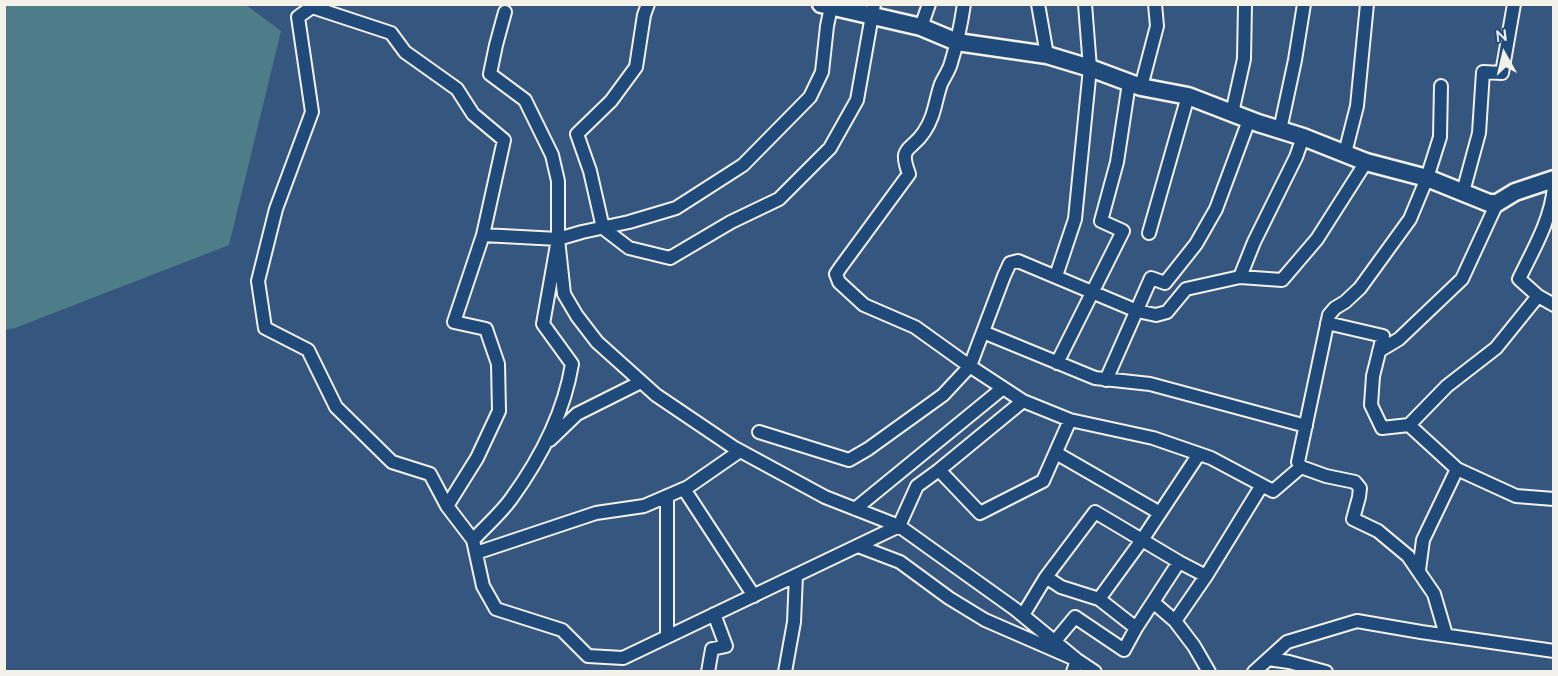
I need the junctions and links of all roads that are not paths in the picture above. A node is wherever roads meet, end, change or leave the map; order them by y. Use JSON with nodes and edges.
{"nodes":[{"id":1,"x":648,"y":4,"type":"edge"},
{"id":2,"x":929,"y":4,"type":"edge"},
{"id":3,"x":964,"y":4,"type":"edge"},
{"id":4,"x":1038,"y":4,"type":"edge"},
{"id":5,"x":1085,"y":4,"type":"edge"},
{"id":6,"x":1155,"y":4,"type":"edge"},
{"id":7,"x":1245,"y":4,"type":"edge"},
{"id":8,"x":1304,"y":4,"type":"edge"},
{"id":9,"x":1367,"y":4,"type":"edge"},
{"id":10,"x":1514,"y":4,"type":"edge"},
{"id":11,"x":826,"y":6,"type":"edge"},
{"id":12,"x":873,"y":10,"type":"edge"},
{"id":13,"x":505,"y":12,"type":"dead end"},
{"id":14,"x":921,"y":27,"type":"junction"},
{"id":15,"x":957,"y":42,"type":"junction"},
{"id":16,"x":1047,"y":55,"type":"junction"},
{"id":17,"x":1090,"y":68,"type":"junction"},
{"id":18,"x":1135,"y":85,"type":"junction"},
{"id":19,"x":1441,"y":86,"type":"dead end"},
{"id":20,"x":1188,"y":96,"type":"junction"},
{"id":21,"x":1232,"y":113,"type":"junction"},
{"id":22,"x":1249,"y":120,"type":"junction"},
{"id":23,"x":1280,"y":130,"type":"junction"},
{"id":24,"x":1303,"y":137,"type":"junction"},
{"id":25,"x":1345,"y":153,"type":"junction"},
{"id":26,"x":1366,"y":162,"type":"junction"},
{"id":27,"x":1427,"y":178,"type":"junction"},
{"id":28,"x":1554,"y":179,"type":"edge"},
{"id":29,"x":1554,"y":186,"type":"edge"},
{"id":30,"x":1463,"y":192,"type":"junction"},
{"id":31,"x":1497,"y":203,"type":"junction"},
{"id":32,"x":603,"y":228,"type":"junction"},
{"id":33,"x":1149,"y":233,"type":"dead end"},
{"id":34,"x":483,"y":235,"type":"junction"},
{"id":35,"x":558,"y":239,"type":"junction"},
{"id":36,"x":1056,"y":276,"type":"junction"},
{"id":37,"x":1240,"y":277,"type":"junction"},
{"id":38,"x":1093,"y":292,"type":"junction"},
{"id":39,"x":1538,"y":296,"type":"junction"},
{"id":40,"x":1554,"y":305,"type":"edge"},
{"id":41,"x":1137,"y":311,"type":"junction"},
{"id":42,"x":1327,"y":323,"type":"junction"},
{"id":43,"x":983,"y":332,"type":"junction"},
{"id":44,"x":1379,"y":351,"type":"junction"},
{"id":45,"x":1057,"y":363,"type":"junction"},
{"id":46,"x":970,"y":366,"type":"junction"},
{"id":47,"x":1106,"y":380,"type":"junction"},
{"id":48,"x":641,"y":382,"type":"junction"},
{"id":49,"x":1003,"y":388,"type":"junction"},
{"id":50,"x":1023,"y":401,"type":"junction"},
{"id":51,"x":1070,"y":420,"type":"junction"},
{"id":52,"x":1409,"y":425,"type":"junction"},
{"id":53,"x":1306,"y":426,"type":"junction"},
{"id":54,"x":759,"y":432,"type":"dead end"},
{"id":55,"x":547,"y":443,"type":"junction"},
{"id":56,"x":740,"y":451,"type":"junction"},
{"id":57,"x":1056,"y":453,"type":"junction"},
{"id":58,"x":1199,"y":454,"type":"junction"},
{"id":59,"x":1301,"y":467,"type":"junction"},
{"id":60,"x":1457,"y":469,"type":"junction"},
{"id":61,"x":939,"y":470,"type":"junction"},
{"id":62,"x":1262,"y":485,"type":"junction"},
{"id":63,"x":684,"y":489,"type":"junction"},
{"id":64,"x":667,"y":496,"type":"junction"},
{"id":65,"x":1554,"y":499,"type":"edge"},
{"id":66,"x":447,"y":506,"type":"junction"},
{"id":67,"x":855,"y":509,"type":"junction"},
{"id":68,"x":1160,"y":513,"type":"junction"},
{"id":69,"x":899,"y":526,"type":"junction"},
{"id":70,"x":473,"y":540,"type":"junction"},
{"id":71,"x":1142,"y":540,"type":"junction"},
{"id":72,"x":858,"y":546,"type":"junction"},
{"id":73,"x":476,"y":553,"type":"junction"},
{"id":74,"x":1179,"y":562,"type":"junction"},
{"id":75,"x":1419,"y":570,"type":"junction"},
{"id":76,"x":796,"y":575,"type":"junction"},
{"id":77,"x":1206,"y":576,"type":"junction"},
{"id":78,"x":1046,"y":577,"type":"junction"},
{"id":79,"x":754,"y":596,"type":"junction"},
{"id":80,"x":1099,"y":599,"type":"junction"},
{"id":81,"x":1153,"y":602,"type":"junction"},
{"id":82,"x":714,"y":614,"type":"junction"},
{"id":83,"x":1023,"y":615,"type":"junction"},
{"id":84,"x":1175,"y":621,"type":"junction"},
{"id":85,"x":1136,"y":628,"type":"junction"},
{"id":86,"x":1446,"y":635,"type":"junction"},
{"id":87,"x":666,"y":637,"type":"junction"},
{"id":88,"x":1055,"y":641,"type":"junction"},
{"id":89,"x":1554,"y":651,"type":"edge"},
{"id":90,"x":1268,"y":659,"type":"junction"},
{"id":91,"x":1075,"y":666,"type":"edge"},
{"id":92,"x":1287,"y":667,"type":"edge"},
{"id":93,"x":708,"y":672,"type":"edge"},
{"id":94,"x":785,"y":672,"type":"edge"},
{"id":95,"x":1095,"y":672,"type":"edge"},
{"id":96,"x":1209,"y":672,"type":"edge"},
{"id":97,"x":1254,"y":672,"type":"edge"},
{"id":98,"x":1326,"y":672,"type":"edge"}],
"edges":[{"from":1,"to":32,"type":"street"},
{"from":2,"to":14,"type":"street"},
{"from":3,"to":15,"type":"street"},
{"from":4,"to":16,"type":"street"},
{"from":5,"to":17,"type":"street"},
{"from":6,"to":18,"type":"street"},
{"from":7,"to":21,"type":"street"},
{"from":8,"to":23,"type":"street"},
{"from":9,"to":25,"type":"street"},
{"from":10,"to":30,"type":"street"},
{"from":11,"to":12,"type":"street"},
{"from":11,"to":32,"type":"street"},
{"from":12,"to":14,"type":"street"},
{"from":12,"to":32,"type":"street"},
{"from":13,"to":35,"type":"street"},
{"from":14,"to":15,"type":"street"},
{"from":15,"to":16,"type":"street"},
{"from":15,"to":46,"type":"street"},
{"from":16,"to":17,"type":"street"},
{"from":17,"to":18,"type":"street"},
{"from":17,"to":36,"type":"street"},
{"from":18,"to":20,"type":"street"},
{"from":18,"to":38,"type":"street"},
{"from":19,"to":27,"type":"street"},
{"from":20,"to":21,"type":"street"},
{"from":20,"to":33,"type":"street"},
{"from":21,"to":22,"type":"street"},
{"from":22,"to":23,"type":"street"},
{"from":22,"to":41,"type":"street"},
{"from":23,"to":24,"type":"street"},
{"from":24,"to":25,"type":"street"},
{"from":24,"to":37,"type":"street"},
{"from":25,"to":26,"type":"street"},
{"from":26,"to":27,"type":"street"},
{"from":26,"to":37,"type":"street"},
{"from":27,"to":30,"type":"street"},
{"from":27,"to":42,"type":"street"},
{"from":28,"to":31,"type":"street"},
{"from":29,"to":39,"type":"street"},
{"from":30,"to":31,"type":"street"},
{"from":31,"to":44,"type":"street"},
{"from":32,"to":35,"type":"street"},
{"from":34,"to":35,"type":"street"},
{"from":34,"to":66,"type":"street"},
{"from":34,"to":66,"type":"street"},
{"from":35,"to":48,"type":"street"},
{"from":35,"to":55,"type":"street"},
{"from":36,"to":38,"type":"street"},
{"from":36,"to":43,"type":"street"},
{"from":37,"to":41,"type":"street"},
{"from":38,"to":41,"type":"street"},
{"from":38,"to":45,"type":"street"},
{"from":39,"to":40,"type":"street"},
{"from":39,"to":52,"type":"street"},
{"from":41,"to":47,"type":"street"},
{"from":42,"to":44,"type":"street"},
{"from":42,"to":53,"type":"street"},
{"from":43,"to":45,"type":"street"},
{"from":43,"to":46,"type":"street"},
{"from":44,"to":52,"type":"street"},
{"from":45,"to":47,"type":"street"},
{"from":46,"to":49,"type":"street"},
{"from":46,"to":54,"type":"street"},
{"from":47,"to":53,"type":"street"},
{"from":48,"to":55,"type":"street"},
{"from":48,"to":56,"type":"street"},
{"from":49,"to":50,"type":"street"},
{"from":49,"to":67,"type":"street"},
{"from":50,"to":51,"type":"street"},
{"from":50,"to":61,"type":"street"},
{"from":51,"to":57,"type":"street"},
{"from":51,"to":58,"type":"street"},
{"from":52,"to":60,"type":"street"},
{"from":53,"to":59,"type":"street"},
{"from":55,"to":70,"type":"street"},
{"from":56,"to":63,"type":"street"},
{"from":56,"to":67,"type":"street"},
{"from":57,"to":61,"type":"street"},
{"from":57,"to":68,"type":"street"},
{"from":58,"to":62,"type":"street"},
{"from":58,"to":68,"type":"street"},
{"from":59,"to":62,"type":"street"},
{"from":59,"to":75,"type":"street"},
{"from":60,"to":65,"type":"street"},
{"from":60,"to":75,"type":"street"},
{"from":61,"to":69,"type":"street"},
{"from":62,"to":77,"type":"street"},
{"from":63,"to":64,"type":"street"},
{"from":63,"to":79,"type":"street"},
{"from":64,"to":73,"type":"street"},
{"from":64,"to":87,"type":"street"},
{"from":66,"to":70,"type":"street"},
{"from":67,"to":69,"type":"street"},
{"from":68,"to":71,"type":"street"},
{"from":69,"to":72,"type":"street"},
{"from":69,"to":83,"type":"street"},
{"from":70,"to":73,"type":"street"},
{"from":71,"to":74,"type":"street"},
{"from":71,"to":78,"type":"street"},
{"from":71,"to":80,"type":"street"},
{"from":72,"to":76,"type":"street"},
{"from":72,"to":91,"type":"street"},
{"from":73,"to":87,"type":"street"},
{"from":74,"to":77,"type":"street"},
{"from":74,"to":81,"type":"street"},
{"from":75,"to":86,"type":"street"},
{"from":76,"to":79,"type":"street"},
{"from":76,"to":94,"type":"street"},
{"from":77,"to":84,"type":"street"},
{"from":78,"to":80,"type":"street"},
{"from":78,"to":83,"type":"street"},
{"from":79,"to":82,"type":"street"},
{"from":80,"to":85,"type":"street"},
{"from":81,"to":84,"type":"street"},
{"from":81,"to":85,"type":"street"},
{"from":82,"to":87,"type":"street"},
{"from":82,"to":93,"type":"street"},
{"from":83,"to":88,"type":"street"},
{"from":84,"to":96,"type":"street"},
{"from":85,"to":88,"type":"street"},
{"from":86,"to":89,"type":"street"},
{"from":86,"to":90,"type":"street"},
{"from":88,"to":91,"type":"street"},
{"from":90,"to":92,"type":"street"},
{"from":90,"to":97,"type":"street"},
{"from":91,"to":95,"type":"street"},
{"from":92,"to":98,"type":"street"}]}
